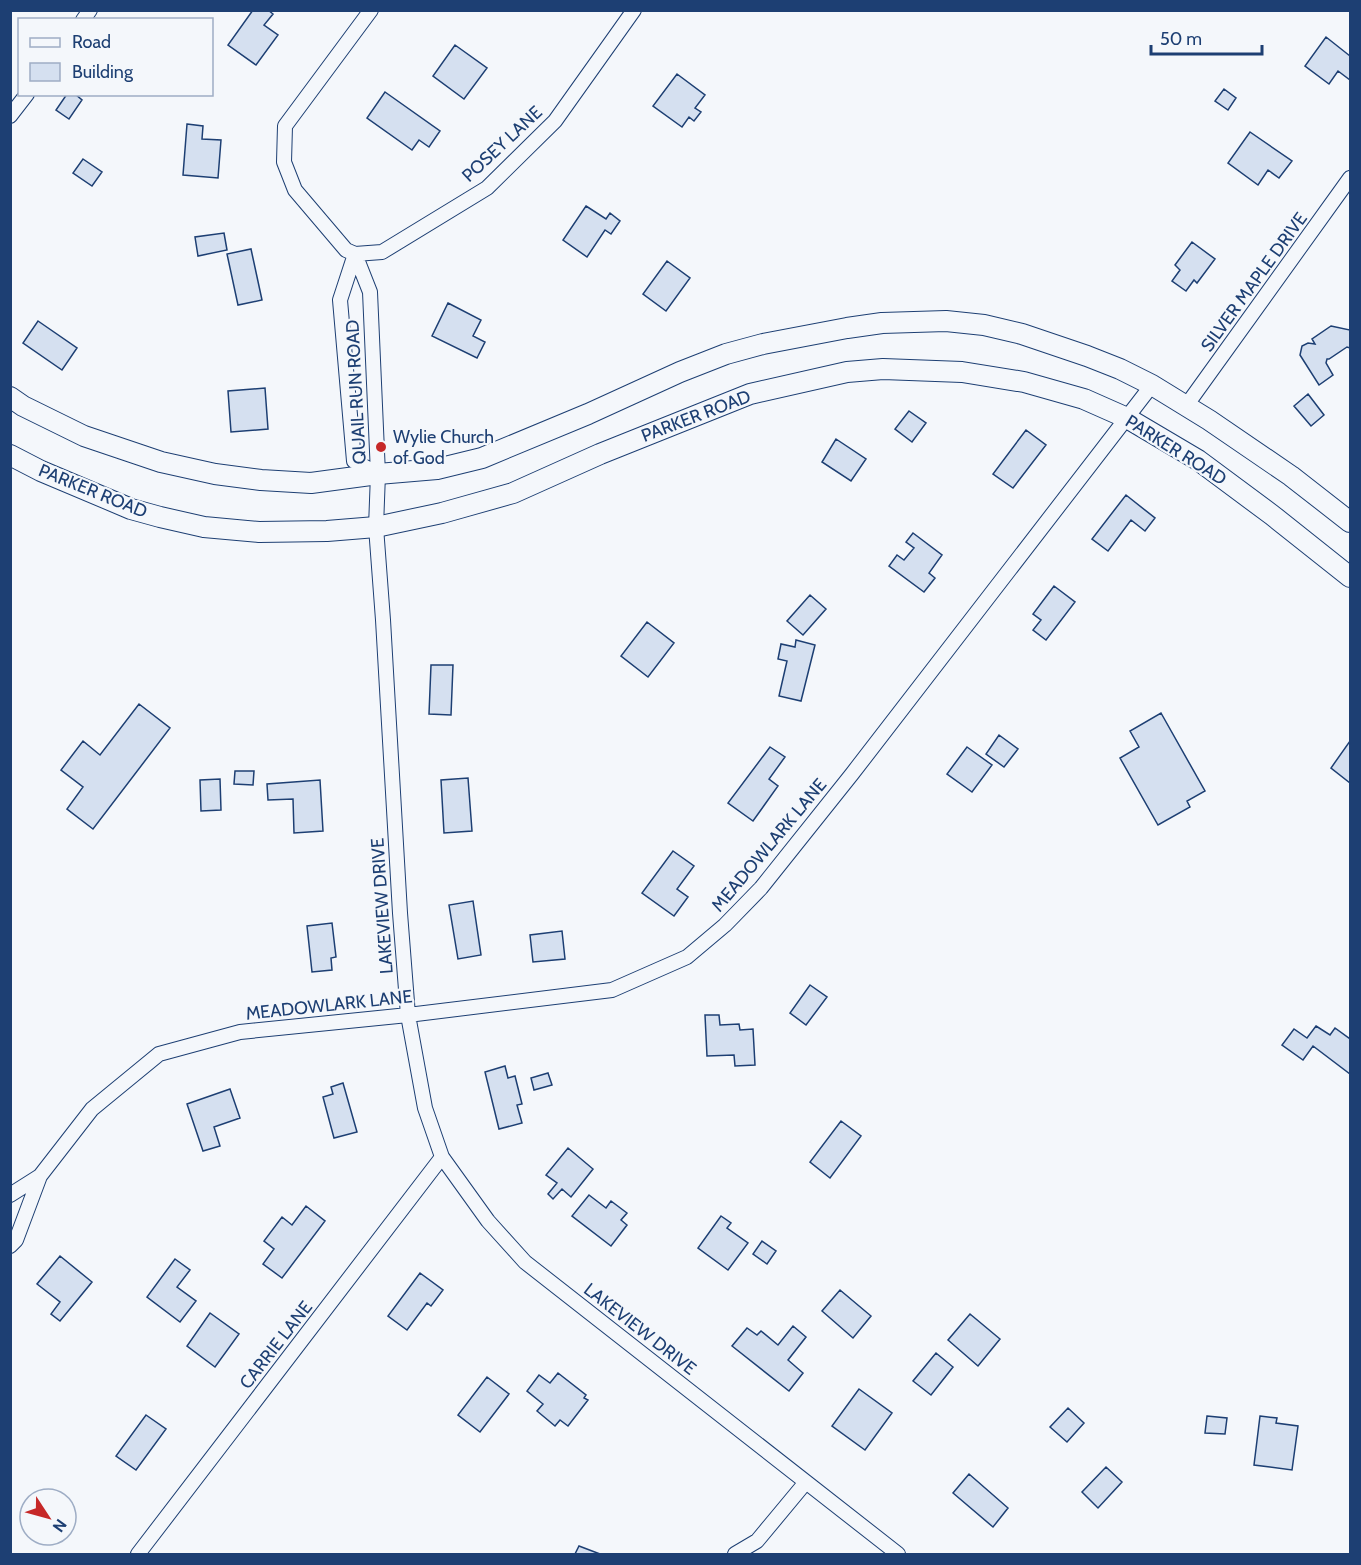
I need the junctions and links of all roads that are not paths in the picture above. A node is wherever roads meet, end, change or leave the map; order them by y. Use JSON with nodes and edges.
{"nodes":[{"id":1,"x":371,"y":10,"type":"edge"},
{"id":2,"x":634,"y":10,"type":"edge"},
{"id":3,"x":25,"y":96,"type":"edge"},
{"id":4,"x":10,"y":116,"type":"edge"},
{"id":5,"x":1350,"y":178,"type":"edge"},
{"id":6,"x":356,"y":254,"type":"junction"},
{"id":7,"x":1152,"y":385,"type":"junction"},
{"id":8,"x":10,"y":397,"type":"edge"},
{"id":9,"x":1186,"y":406,"type":"junction"},
{"id":10,"x":1127,"y":418,"type":"junction"},
{"id":11,"x":10,"y":455,"type":"edge"},
{"id":12,"x":378,"y":474,"type":"junction"},
{"id":13,"x":1350,"y":522,"type":"edge"},
{"id":14,"x":376,"y":527,"type":"junction"},
{"id":15,"x":1350,"y":577,"type":"edge"},
{"id":16,"x":408,"y":1015,"type":"junction"},
{"id":17,"x":442,"y":1157,"type":"junction"},
{"id":18,"x":40,"y":1176,"type":"junction"},
{"id":19,"x":10,"y":1195,"type":"edge"},
{"id":20,"x":10,"y":1246,"type":"edge"},
{"id":21,"x":806,"y":1482,"type":"junction"},
{"id":22,"x":138,"y":1554,"type":"edge"},
{"id":23,"x":735,"y":1554,"type":"edge"},
{"id":24,"x":898,"y":1554,"type":"edge"}],
"edges":[{"from":1,"to":6,"type":"street"},
{"from":2,"to":6,"type":"street","name":"POSEY LANE"},
{"from":3,"to":4,"type":"street"},
{"from":5,"to":9,"type":"street","name":"SILVER MAPLE DRIVE"},
{"from":6,"to":12,"type":"street","name":"QUAIL RUN ROAD"},
{"from":6,"to":12,"type":"street","name":"QUAIL RUN ROAD"},
{"from":7,"to":9,"type":"main road"},
{"from":7,"to":10,"type":"street","name":"MEADOWLARK LANE"},
{"from":7,"to":12,"type":"main road"},
{"from":8,"to":12,"type":"main road"},
{"from":9,"to":13,"type":"main road"},
{"from":10,"to":14,"type":"main road","name":"PARKER ROAD"},
{"from":10,"to":15,"type":"main road","name":"PARKER ROAD"},
{"from":10,"to":16,"type":"street","name":"MEADOWLARK LANE"},
{"from":11,"to":14,"type":"main road","name":"PARKER ROAD"},
{"from":12,"to":14,"type":"street","name":"LAKEVIEW DRIVE"},
{"from":14,"to":16,"type":"street","name":"LAKEVIEW DRIVE"},
{"from":16,"to":17,"type":"street","name":"LAKEVIEW DRIVE"},
{"from":16,"to":18,"type":"street","name":"MEADOWLARK LANE"},
{"from":17,"to":21,"type":"street","name":"LAKEVIEW DRIVE"},
{"from":17,"to":22,"type":"street","name":"CARRIE LANE"},
{"from":18,"to":19,"type":"street","name":"MEADOWLARK LANE"},
{"from":18,"to":20,"type":"street","name":"MEADOWLARK LANE"},
{"from":21,"to":23,"type":"street"},
{"from":21,"to":24,"type":"street","name":"LAKEVIEW DRIVE"}]}
